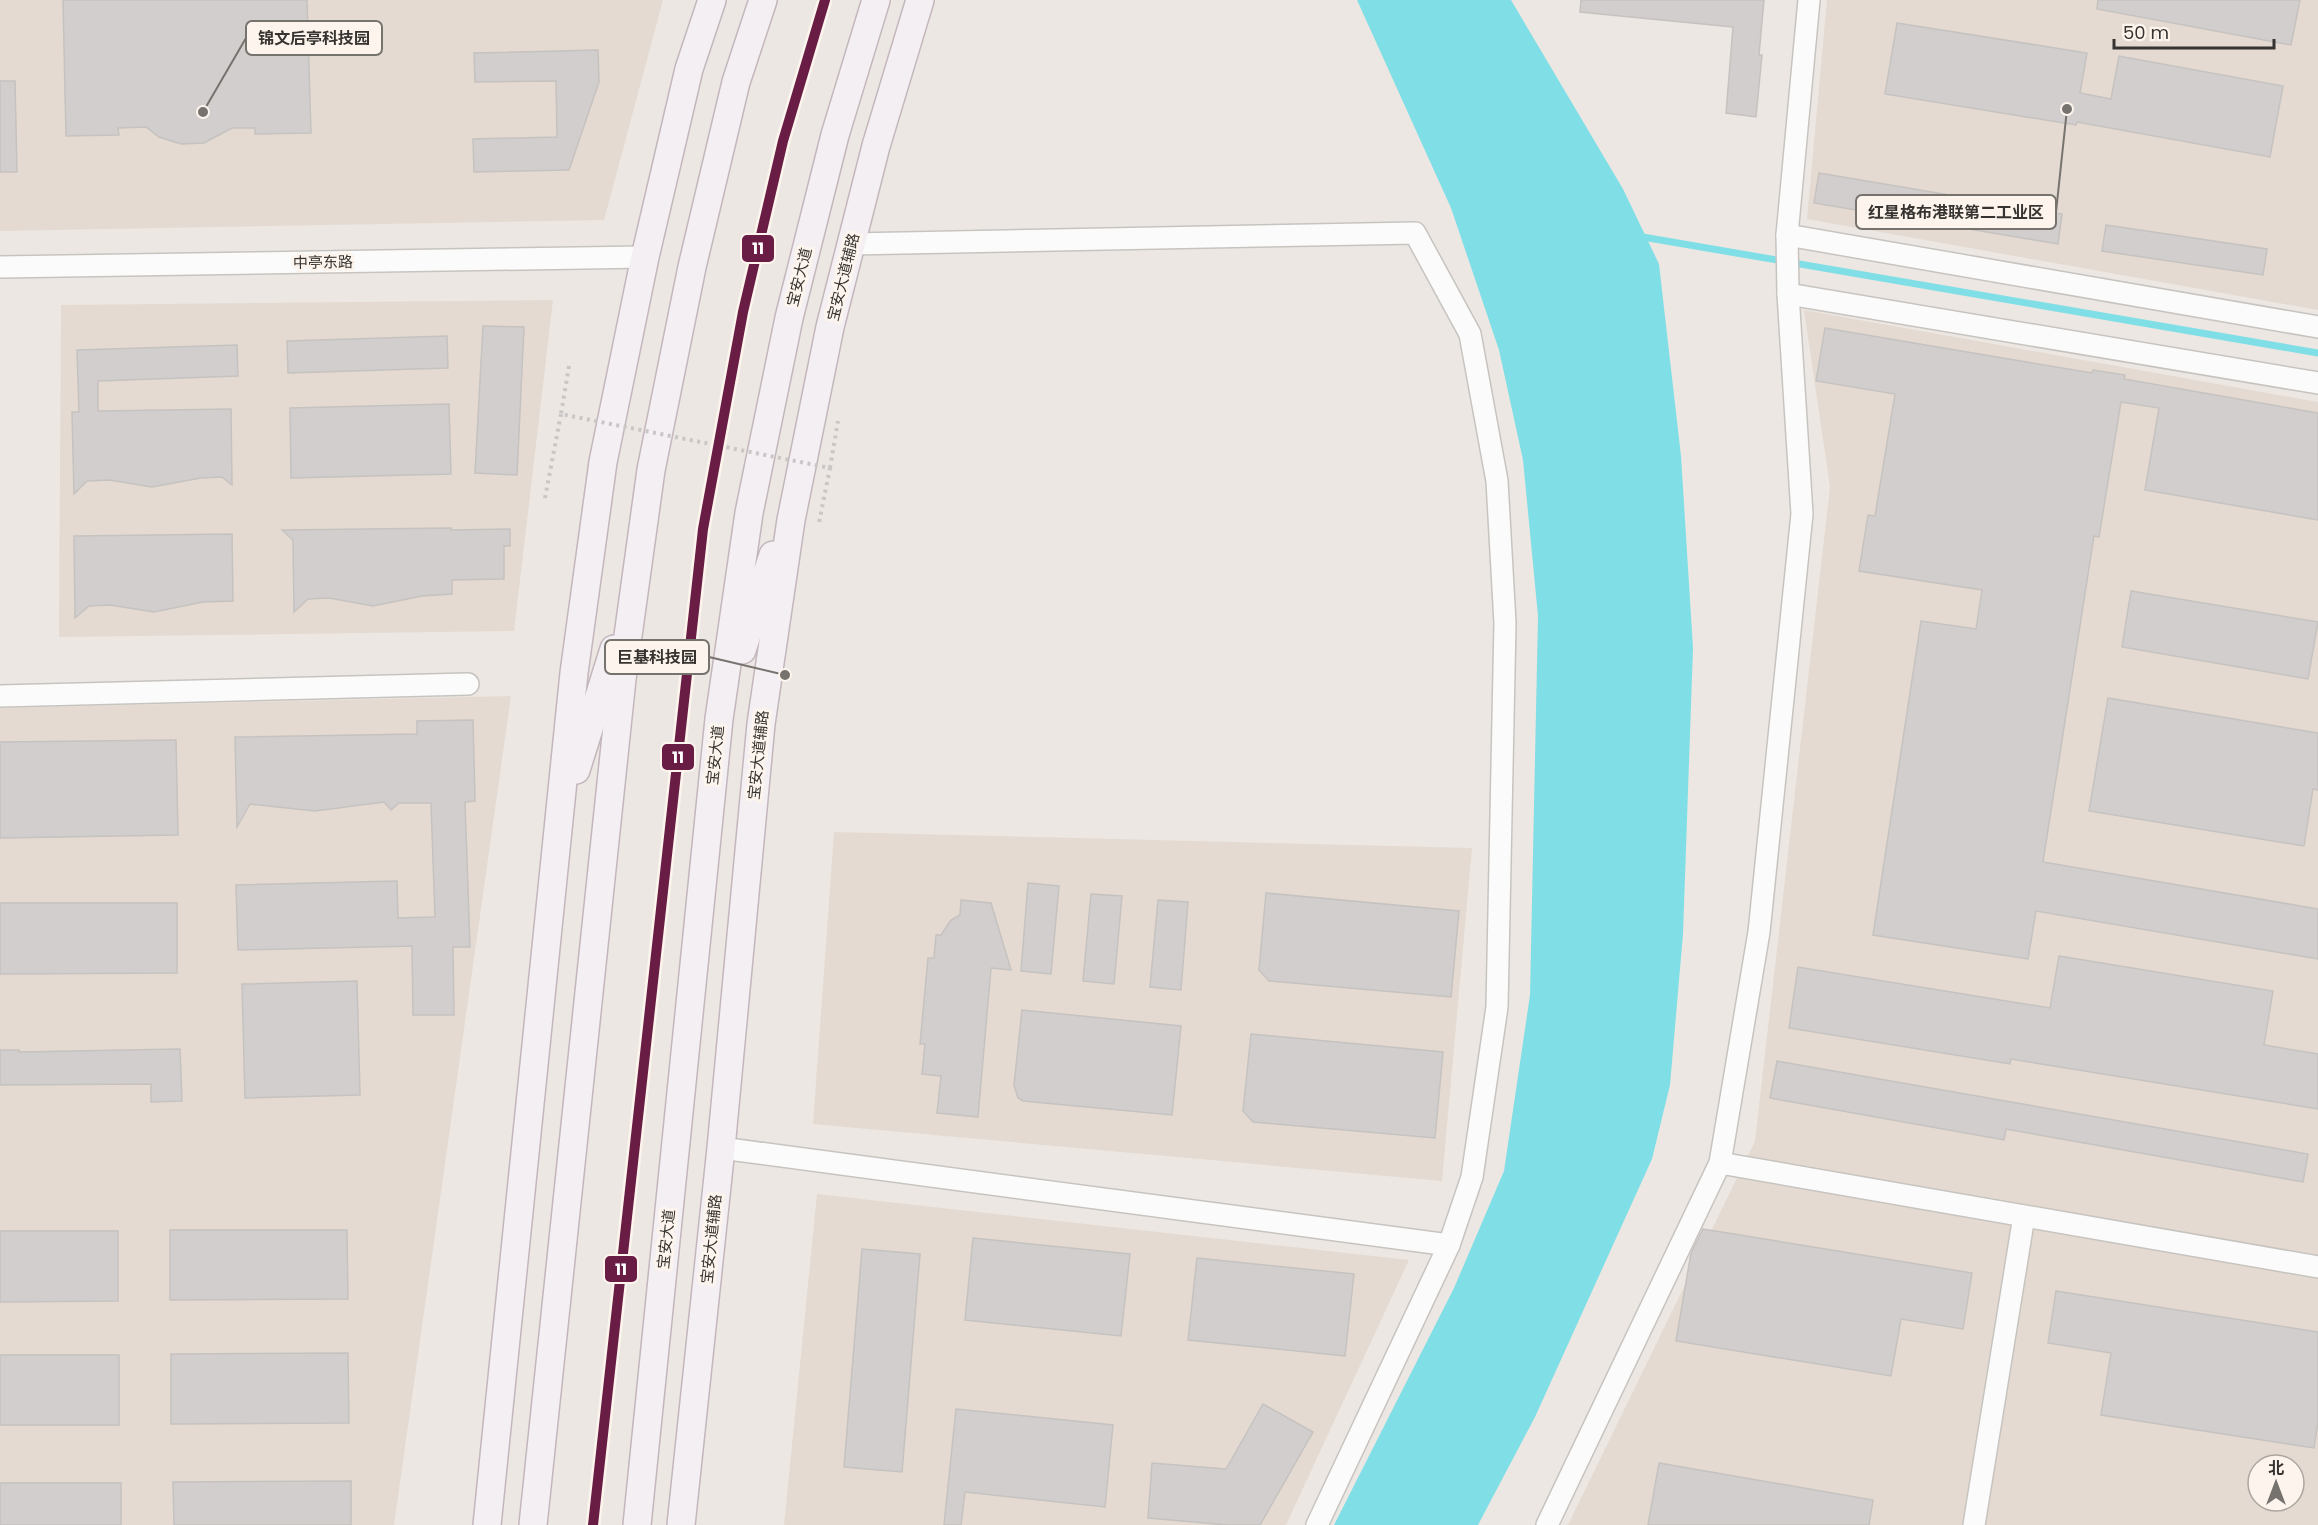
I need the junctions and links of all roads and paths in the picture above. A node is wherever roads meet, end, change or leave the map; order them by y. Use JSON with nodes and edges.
{"nodes":[{"id":1,"x":712,"y":0,"type":"edge"},
{"id":2,"x":763,"y":0,"type":"edge"},
{"id":3,"x":876,"y":0,"type":"edge"},
{"id":4,"x":920,"y":0,"type":"edge"},
{"id":5,"x":1809,"y":0,"type":"edge"},
{"id":6,"x":1787,"y":242,"type":"junction"},
{"id":7,"x":851,"y":244,"type":"junction"},
{"id":8,"x":645,"y":257,"type":"junction"},
{"id":9,"x":0,"y":267,"type":"edge"},
{"id":10,"x":1788,"y":287,"type":"junction"},
{"id":11,"x":2318,"y":327,"type":"edge"},
{"id":12,"x":569,"y":366,"type":"dead end"},
{"id":13,"x":2318,"y":383,"type":"edge"},
{"id":14,"x":561,"y":414,"type":"junction"},
{"id":15,"x":801,"y":472,"type":"junction"},
{"id":16,"x":545,"y":498,"type":"dead end"},
{"id":17,"x":819,"y":523,"type":"dead end"},
{"id":18,"x":636,"y":579,"type":"junction"},
{"id":19,"x":468,"y":684,"type":"dead end"},
{"id":20,"x":0,"y":696,"type":"edge"},
{"id":21,"x":719,"y":719,"type":"junction"},
{"id":22,"x":559,"y":823,"type":"junction"},
{"id":23,"x":721,"y":1148,"type":"junction"},
{"id":24,"x":1720,"y":1163,"type":"junction"},
{"id":25,"x":2024,"y":1216,"type":"junction"},
{"id":26,"x":1449,"y":1245,"type":"junction"},
{"id":27,"x":2318,"y":1267,"type":"edge"},
{"id":28,"x":487,"y":1525,"type":"edge"},
{"id":29,"x":532,"y":1525,"type":"edge"},
{"id":30,"x":637,"y":1525,"type":"edge"},
{"id":31,"x":681,"y":1525,"type":"edge"},
{"id":32,"x":1317,"y":1525,"type":"edge"},
{"id":33,"x":1547,"y":1525,"type":"edge"},
{"id":34,"x":1974,"y":1525,"type":"edge"}],
"edges":[{"from":1,"to":8,"type":"main road"},
{"from":2,"to":18,"type":"main road"},
{"from":3,"to":21,"type":"main road","name":"宝安大道"},
{"from":4,"to":7,"type":"main road","name":"宝安大道辅路"},
{"from":5,"to":6,"type":"street"},
{"from":6,"to":10,"type":"street"},
{"from":6,"to":11,"type":"street"},
{"from":7,"to":15,"type":"main road","name":"宝安大道辅路"},
{"from":7,"to":26,"type":"street"},
{"from":8,"to":9,"type":"street","name":"中亭东路"},
{"from":8,"to":22,"type":"main road"},
{"from":10,"to":13,"type":"street"},
{"from":10,"to":24,"type":"street"},
{"from":12,"to":14,"type":"path","bridge":true},
{"from":14,"to":16,"type":"path"},
{"from":14,"to":17,"type":"path","bridge":true},
{"from":15,"to":21,"type":"main road"},
{"from":15,"to":23,"type":"main road","name":"宝安大道辅路"},
{"from":18,"to":22,"type":"main road"},
{"from":18,"to":29,"type":"main road"},
{"from":19,"to":20,"type":"street"},
{"from":21,"to":30,"type":"main road","name":"宝安大道"},
{"from":22,"to":28,"type":"main road"},
{"from":23,"to":26,"type":"street"},
{"from":23,"to":31,"type":"main road","name":"宝安大道辅路"},
{"from":24,"to":25,"type":"street"},
{"from":24,"to":33,"type":"street"},
{"from":25,"to":27,"type":"street"},
{"from":25,"to":34,"type":"street"},
{"from":26,"to":32,"type":"street"}]}
